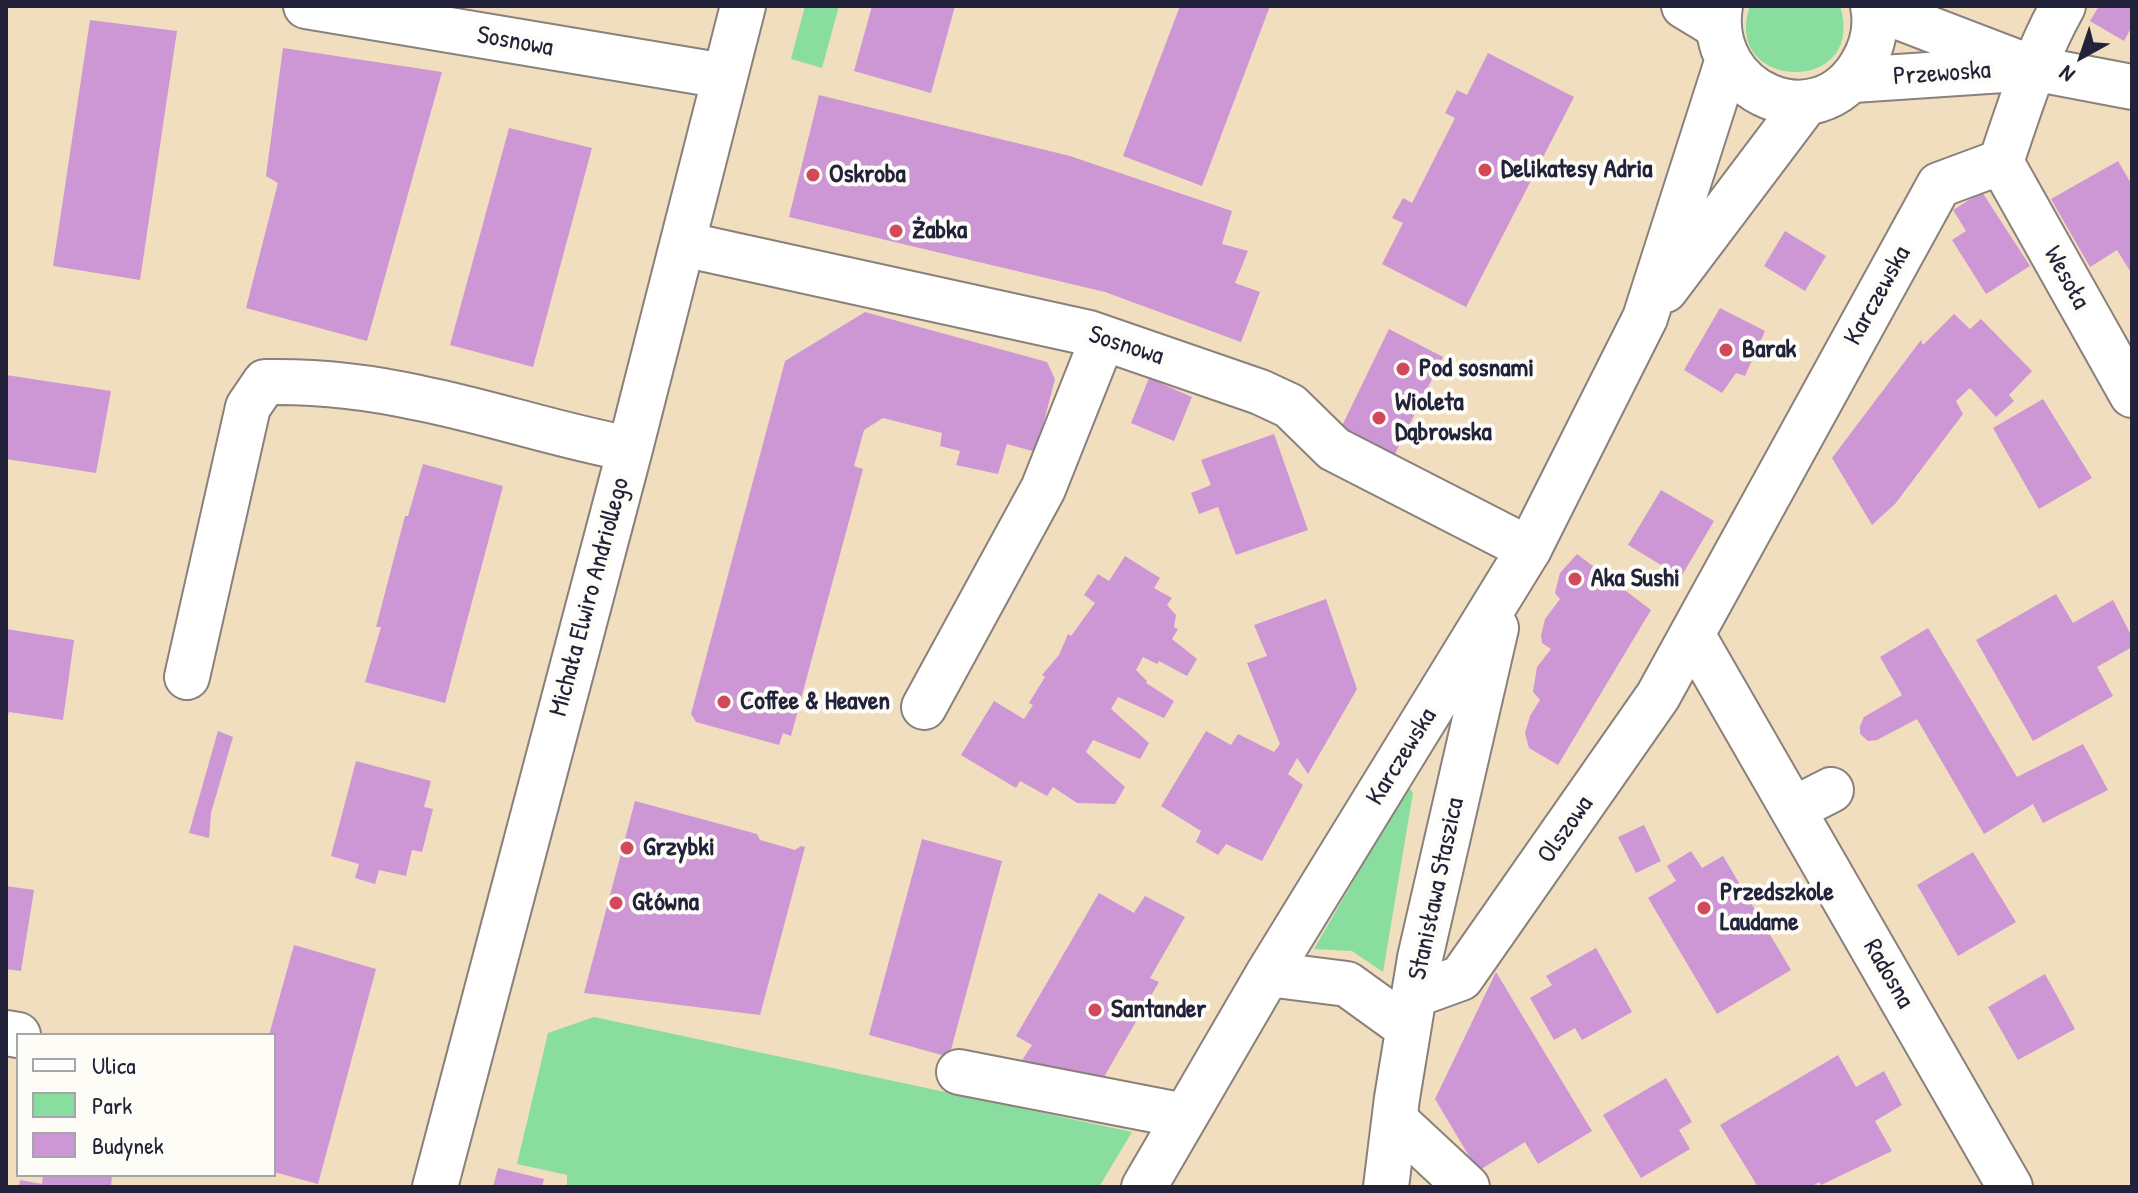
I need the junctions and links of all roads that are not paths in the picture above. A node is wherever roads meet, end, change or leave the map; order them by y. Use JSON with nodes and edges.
{"nodes":[{"id":1,"x":306,"y":6,"type":"edge"},
{"id":2,"x":743,"y":6,"type":"edge"},
{"id":3,"x":2063,"y":6,"type":"edge"},
{"id":4,"x":1874,"y":7,"type":"edge"},
{"id":5,"x":1712,"y":25,"type":"edge"},
{"id":6,"x":2032,"y":68,"type":"junction"},
{"id":7,"x":724,"y":76,"type":"junction"},
{"id":8,"x":1853,"y":80,"type":"junction"},
{"id":9,"x":2132,"y":87,"type":"edge"},
{"id":10,"x":1806,"y":103,"type":"junction"},
{"id":11,"x":2001,"y":162,"type":"junction"},
{"id":12,"x":683,"y":244,"type":"junction"},
{"id":13,"x":1645,"y":318,"type":"junction"},
{"id":14,"x":1103,"y":338,"type":"junction"},
{"id":15,"x":2132,"y":395,"type":"edge"},
{"id":16,"x":630,"y":449,"type":"junction"},
{"id":17,"x":1529,"y":549,"type":"junction"},
{"id":18,"x":1503,"y":594,"type":"junction"},
{"id":19,"x":1693,"y":636,"type":"junction"},
{"id":20,"x":187,"y":677,"type":"dead end"},
{"id":21,"x":924,"y":707,"type":"dead end"},
{"id":22,"x":1268,"y":974,"type":"junction"},
{"id":23,"x":1411,"y":1011,"type":"junction"},
{"id":24,"x":959,"y":1072,"type":"dead end"},
{"id":25,"x":1185,"y":1116,"type":"junction"},
{"id":26,"x":1395,"y":1120,"type":"junction"},
{"id":27,"x":435,"y":1187,"type":"edge"},
{"id":28,"x":1144,"y":1187,"type":"edge"},
{"id":29,"x":1386,"y":1187,"type":"edge"},
{"id":30,"x":1467,"y":1187,"type":"edge"},
{"id":31,"x":2010,"y":1187,"type":"edge"}],
"edges":[{"from":1,"to":7,"type":"street","name":"Sosnowa"},
{"from":2,"to":7,"type":"street","name":"Michała Elwiro Andriollego"},
{"from":3,"to":6,"type":"street"},
{"from":4,"to":6,"type":"street","name":"Przewoska"},
{"from":4,"to":8,"type":"street"},
{"from":5,"to":10,"type":"street"},
{"from":5,"to":13,"type":"street","name":"Karczewska"},
{"from":6,"to":8,"type":"street","name":"Przewoska"},
{"from":6,"to":9,"type":"street","name":"Przewoska"},
{"from":6,"to":11,"type":"street"},
{"from":7,"to":12,"type":"street","name":"Michała Elwiro Andriollego"},
{"from":8,"to":10,"type":"street"},
{"from":10,"to":13,"type":"street","name":"Karczewska"},
{"from":11,"to":15,"type":"street","name":"Wesoła"},
{"from":11,"to":19,"type":"street","name":"Karczewska"},
{"from":12,"to":14,"type":"street","name":"Sosnowa"},
{"from":12,"to":16,"type":"street","name":"Michała Elwiro Andriollego"},
{"from":13,"to":17,"type":"street","name":"Karczewska"},
{"from":14,"to":17,"type":"street","name":"Sosnowa"},
{"from":14,"to":21,"type":"street"},
{"from":16,"to":20,"type":"street"},
{"from":16,"to":27,"type":"street","name":"Michała Elwiro Andriollego"},
{"from":17,"to":18,"type":"street","name":"Karczewska"},
{"from":18,"to":22,"type":"street","name":"Karczewska"},
{"from":18,"to":23,"type":"street","name":"Stanisława Staszica"},
{"from":19,"to":23,"type":"street","name":"Olszowa"},
{"from":19,"to":31,"type":"street","name":"Radosna"},
{"from":22,"to":23,"type":"street"},
{"from":22,"to":25,"type":"street","name":"Karczewska"},
{"from":23,"to":26,"type":"street","name":"Stanisława Staszica"},
{"from":24,"to":25,"type":"street"},
{"from":25,"to":28,"type":"street","name":"Karczewska"},
{"from":26,"to":29,"type":"street","name":"Stanisława Staszica"},
{"from":26,"to":30,"type":"street"}]}
